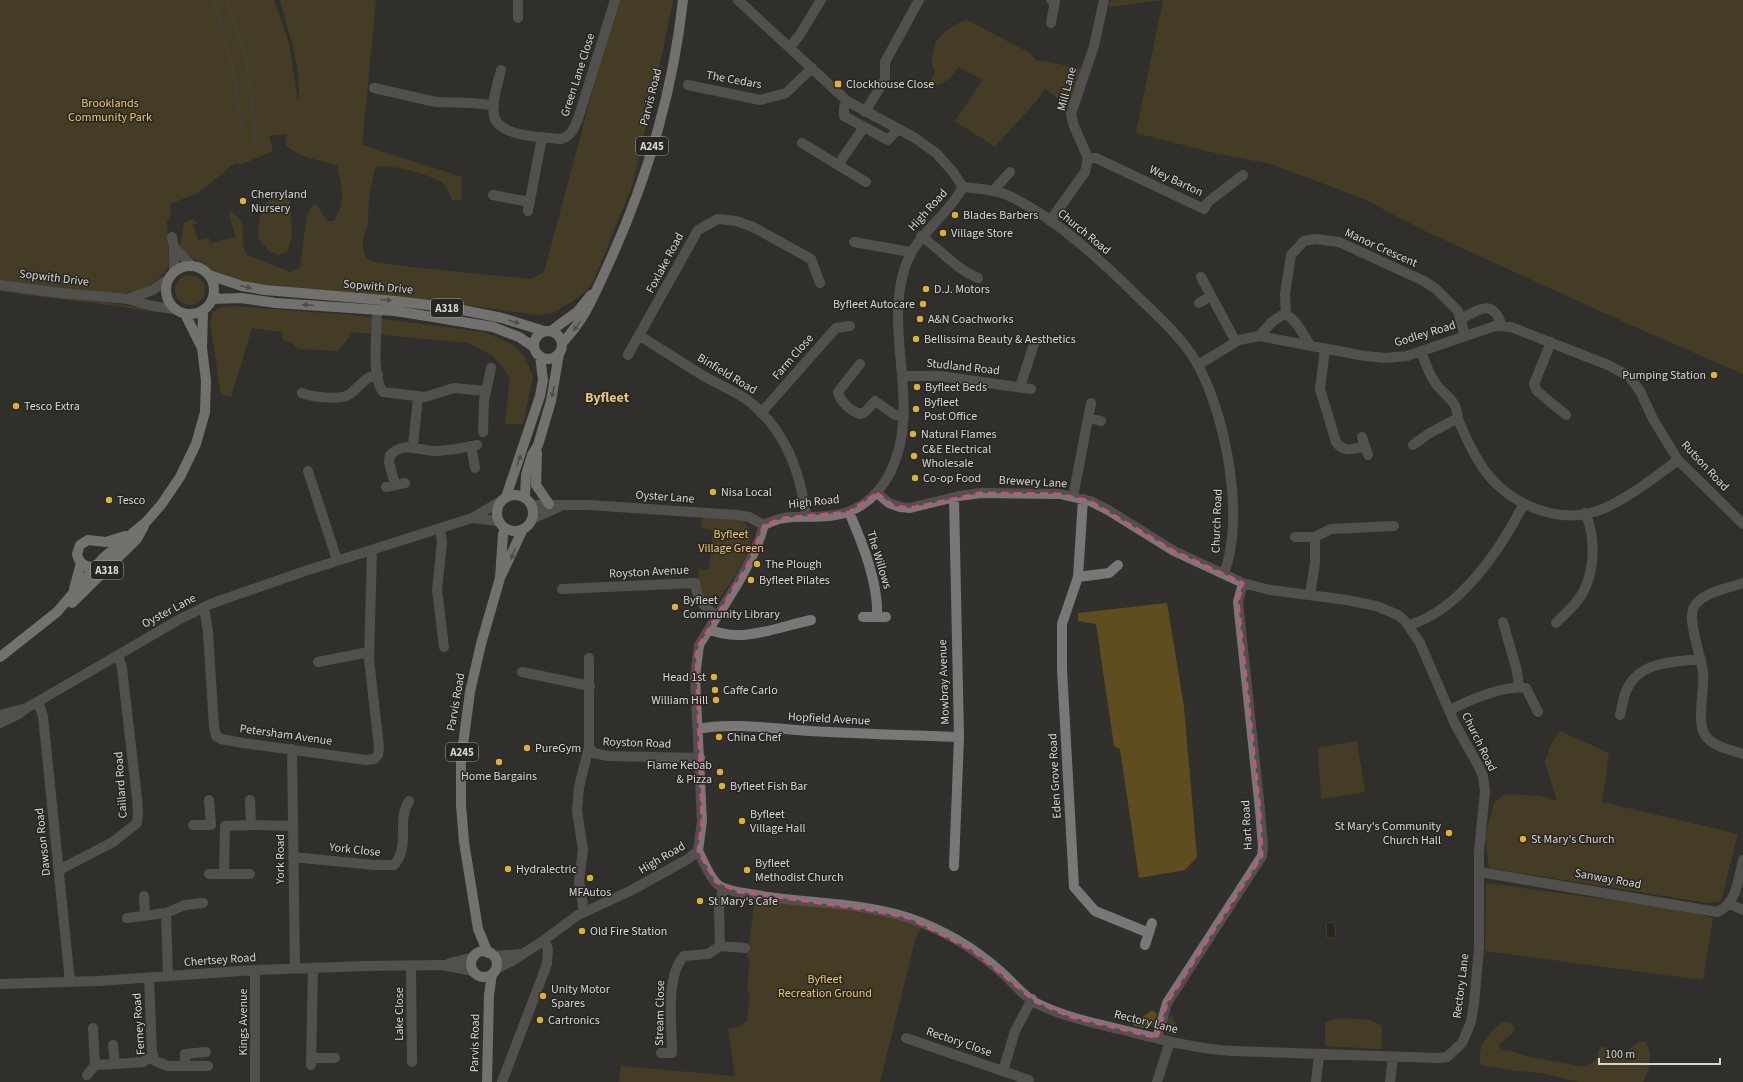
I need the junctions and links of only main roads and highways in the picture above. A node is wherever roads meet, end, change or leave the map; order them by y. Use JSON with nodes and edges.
{"nodes":[{"id":1,"x":683,"y":0,"type":"edge"},
{"id":2,"x":209,"y":275,"type":"junction"},
{"id":3,"x":599,"y":286,"type":"junction"},
{"id":4,"x":212,"y":299,"type":"junction"},
{"id":5,"x":203,"y":310,"type":"junction"},
{"id":6,"x":185,"y":314,"type":"junction"},
{"id":7,"x":548,"y":331,"type":"junction"},
{"id":8,"x":562,"y":343,"type":"junction"},
{"id":9,"x":534,"y":347,"type":"junction"},
{"id":10,"x":202,"y":348,"type":"junction"},
{"id":11,"x":559,"y":354,"type":"junction"},
{"id":12,"x":540,"y":356,"type":"junction"},
{"id":13,"x":538,"y":445,"type":"junction"},
{"id":14,"x":504,"y":499,"type":"junction"},
{"id":15,"x":528,"y":501,"type":"junction"},
{"id":16,"x":549,"y":504,"type":"road end"},
{"id":17,"x":147,"y":521,"type":"junction"},
{"id":18,"x":506,"y":529,"type":"junction"},
{"id":19,"x":524,"y":529,"type":"junction"},
{"id":20,"x":136,"y":530,"type":"junction"},
{"id":21,"x":98,"y":542,"type":"junction"},
{"id":22,"x":100,"y":562,"type":"junction"},
{"id":23,"x":81,"y":563,"type":"junction"},
{"id":24,"x":500,"y":578,"type":"junction"},
{"id":25,"x":67,"y":601,"type":"junction"},
{"id":26,"x":57,"y":612,"type":"junction"},
{"id":27,"x":0,"y":657,"type":"edge"},
{"id":28,"x":478,"y":929,"type":"junction"},
{"id":29,"x":491,"y":954,"type":"junction"},
{"id":30,"x":476,"y":955,"type":"junction"},
{"id":31,"x":494,"y":972,"type":"junction"},
{"id":32,"x":477,"y":974,"type":"junction"},
{"id":33,"x":489,"y":1004,"type":"junction"},
{"id":34,"x":487,"y":1082,"type":"edge"}],
"edges":[{"from":1,"to":3,"type":"main road","name":"Parvis Road","number":"A245"},
{"from":2,"to":4,"type":"main road"},
{"from":2,"to":6,"type":"main road","name":"Sopwith Drive","number":"A318"},
{"from":2,"to":7,"type":"main road","name":"Sopwith Drive","number":"A318","one_way":true},
{"from":3,"to":7,"type":"main road","name":"Parvis Road","number":"A245"},
{"from":3,"to":8,"type":"main road","name":"Parvis Road","number":"A245","one_way":true},
{"from":4,"to":5,"type":"main road"},
{"from":9,"to":4,"type":"main road","name":"Sopwith Drive","number":"A318","one_way":true},
{"from":5,"to":6,"type":"main road"},
{"from":5,"to":10,"type":"main road","number":"A318"},
{"from":6,"to":10,"type":"main road","number":"A318"},
{"from":7,"to":8,"type":"main road"},
{"from":7,"to":9,"type":"main road","number":"A245"},
{"from":8,"to":11,"type":"main road","number":"A245"},
{"from":9,"to":12,"type":"main road"},
{"from":10,"to":17,"type":"main road","number":"A318"},
{"from":11,"to":12,"type":"main road"},
{"from":11,"to":13,"type":"main road","number":"A245","one_way":true},
{"from":14,"to":12,"type":"main road","one_way":true},
{"from":13,"to":15,"type":"main road","number":"A245"},
{"from":13,"to":16,"type":"main road","number":"A245"},
{"from":14,"to":15,"type":"main road"},
{"from":14,"to":18,"type":"main road"},
{"from":15,"to":19,"type":"main road","number":"A245"},
{"from":17,"to":20,"type":"main road","number":"A318"},
{"from":17,"to":26,"type":"main road","number":"A318"},
{"from":18,"to":19,"type":"main road"},
{"from":18,"to":24,"type":"main road","name":"Parvis Road","number":"A245"},
{"from":19,"to":24,"type":"main road","name":"Parvis Road","number":"A245","one_way":true},
{"from":20,"to":21,"type":"main road","number":"A318"},
{"from":20,"to":22,"type":"main road","number":"A318"},
{"from":21,"to":22,"type":"main road","number":"A318"},
{"from":21,"to":23,"type":"main road","number":"A318"},
{"from":22,"to":23,"type":"main road","number":"A318"},
{"from":22,"to":25,"type":"main road","number":"A318"},
{"from":23,"to":25,"type":"main road","number":"A318"},
{"from":24,"to":28,"type":"main road","name":"Parvis Road","number":"A245"},
{"from":25,"to":26,"type":"main road","number":"A318"},
{"from":26,"to":27,"type":"main road","number":"A318"},
{"from":28,"to":29,"type":"main road","name":"Parvis Road","number":"A245"},
{"from":28,"to":30,"type":"main road","name":"Parvis Road","number":"A245"},
{"from":29,"to":30,"type":"main road"},
{"from":29,"to":31,"type":"main road"},
{"from":30,"to":32,"type":"main road"},
{"from":31,"to":32,"type":"main road"},
{"from":31,"to":33,"type":"main road","name":"Parvis Road"},
{"from":32,"to":33,"type":"main road","name":"Parvis Road"},
{"from":33,"to":34,"type":"main road","name":"Parvis Road"}]}
